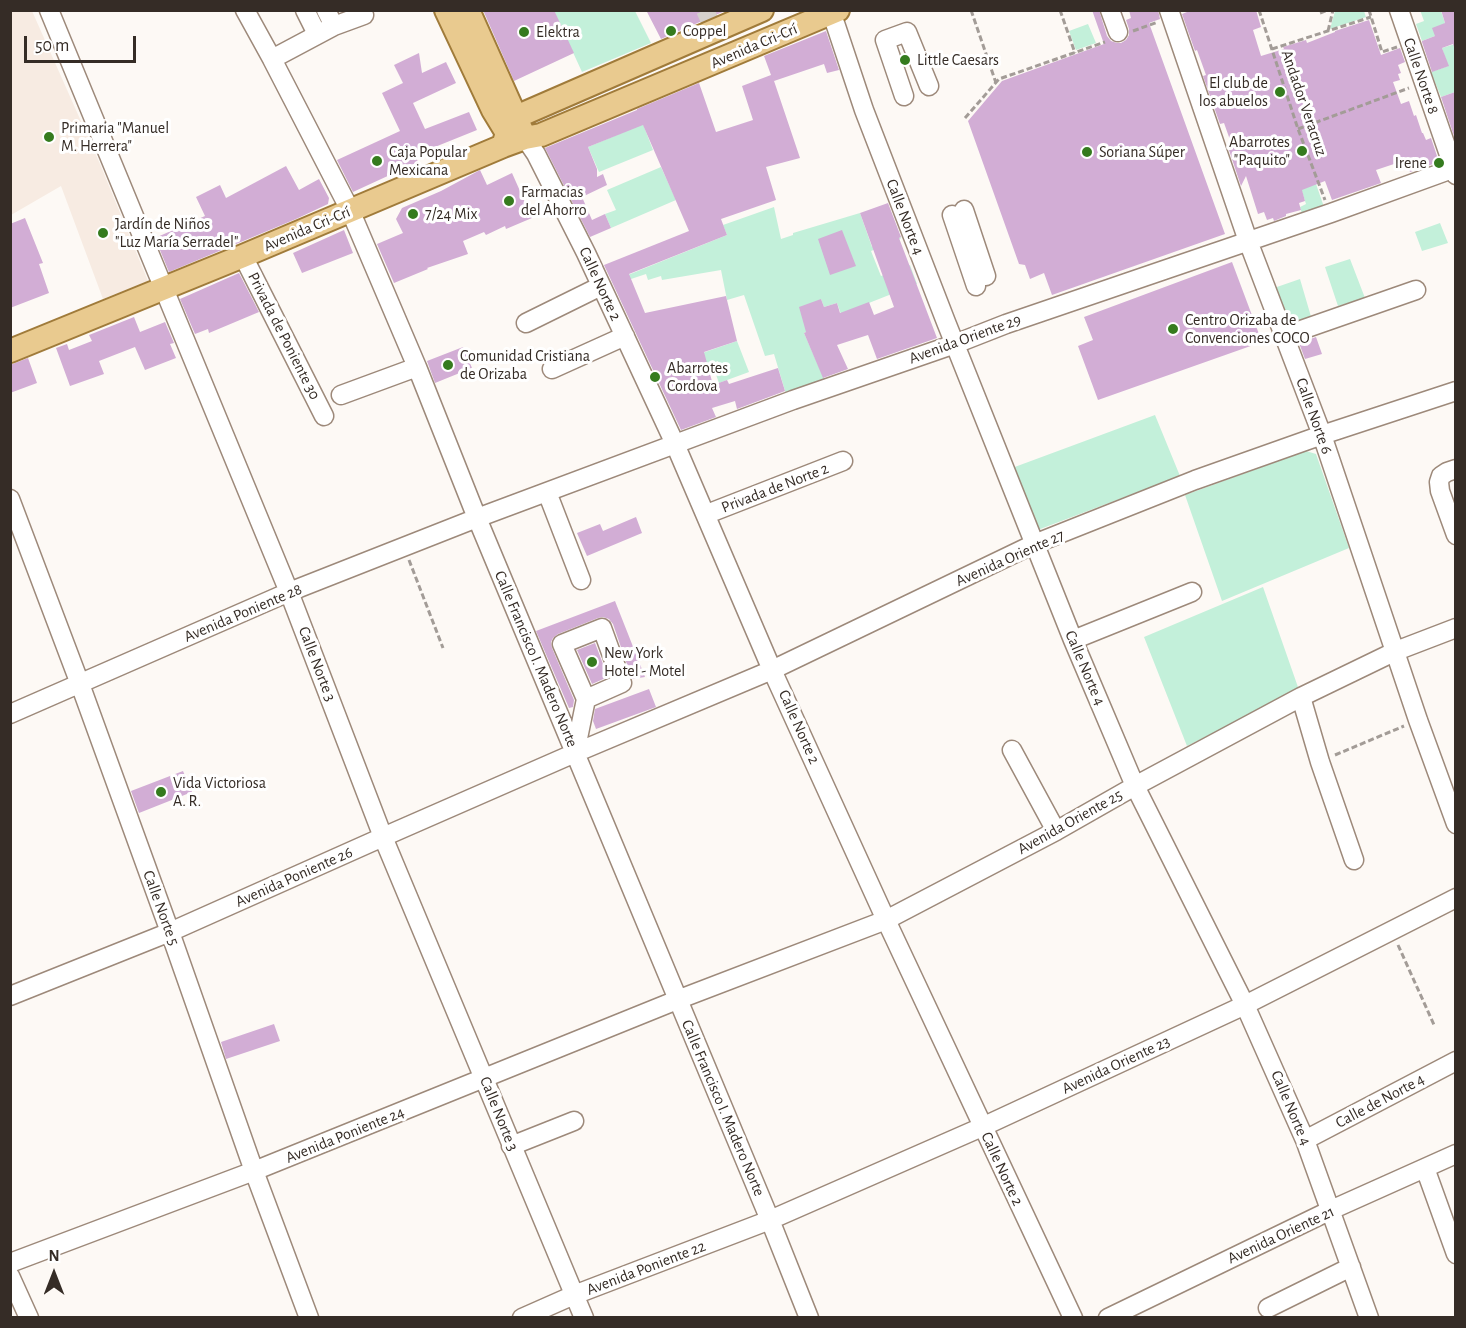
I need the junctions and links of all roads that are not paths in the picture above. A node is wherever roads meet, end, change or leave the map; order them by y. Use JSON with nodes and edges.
{"nodes":[{"id":1,"x":49,"y":10,"type":"edge"},
{"id":2,"x":245,"y":10,"type":"edge"},
{"id":3,"x":305,"y":10,"type":"edge"},
{"id":4,"x":446,"y":10,"type":"edge"},
{"id":5,"x":468,"y":10,"type":"edge"},
{"id":6,"x":762,"y":10,"type":"edge"},
{"id":7,"x":1110,"y":10,"type":"edge"},
{"id":8,"x":1168,"y":10,"type":"edge"},
{"id":9,"x":1399,"y":10,"type":"edge"},
{"id":10,"x":831,"y":11,"type":"edge"},
{"id":11,"x":364,"y":15,"type":"dead end"},
{"id":12,"x":330,"y":18,"type":"edge"},
{"id":13,"x":317,"y":34,"type":"junction"},
{"id":14,"x":1118,"y":35,"type":"road end"},
{"id":15,"x":272,"y":58,"type":"junction"},
{"id":16,"x":928,"y":86,"type":"dead end"},
{"id":17,"x":904,"y":96,"type":"dead end"},
{"id":18,"x":513,"y":133,"type":"junction"},
{"id":19,"x":1454,"y":169,"type":"edge"},
{"id":20,"x":350,"y":210,"type":"junction"},
{"id":21,"x":958,"y":213,"type":"dead end"},
{"id":22,"x":1248,"y":241,"type":"junction"},
{"id":23,"x":243,"y":256,"type":"junction"},
{"id":24,"x":981,"y":281,"type":"dead end"},
{"id":25,"x":601,"y":286,"type":"junction"},
{"id":26,"x":163,"y":289,"type":"junction"},
{"id":27,"x":1416,"y":290,"type":"dead end"},
{"id":28,"x":526,"y":323,"type":"dead end"},
{"id":29,"x":624,"y":336,"type":"junction"},
{"id":30,"x":1284,"y":336,"type":"junction"},
{"id":31,"x":955,"y":344,"type":"junction"},
{"id":32,"x":10,"y":351,"type":"edge"},
{"id":33,"x":417,"y":367,"type":"junction"},
{"id":34,"x":552,"y":369,"type":"dead end"},
{"id":35,"x":1455,"y":391,"type":"edge"},
{"id":36,"x":340,"y":395,"type":"dead end"},
{"id":37,"x":324,"y":416,"type":"dead end"},
{"id":38,"x":1322,"y":435,"type":"junction"},
{"id":39,"x":675,"y":444,"type":"junction"},
{"id":40,"x":843,"y":461,"type":"dead end"},
{"id":41,"x":1448,"y":472,"type":"edge"},
{"id":42,"x":547,"y":492,"type":"junction"},
{"id":43,"x":10,"y":499,"type":"edge"},
{"id":44,"x":707,"y":514,"type":"junction"},
{"id":45,"x":477,"y":518,"type":"junction"},
{"id":46,"x":1455,"y":535,"type":"edge"},
{"id":47,"x":1034,"y":544,"type":"junction"},
{"id":48,"x":580,"y":580,"type":"dead end"},
{"id":49,"x":289,"y":592,"type":"junction"},
{"id":50,"x":1192,"y":592,"type":"dead end"},
{"id":51,"x":1455,"y":628,"type":"edge"},
{"id":52,"x":1073,"y":640,"type":"junction"},
{"id":53,"x":1396,"y":651,"type":"junction"},
{"id":54,"x":772,"y":670,"type":"junction"},
{"id":55,"x":80,"y":684,"type":"junction"},
{"id":56,"x":1301,"y":698,"type":"junction"},
{"id":57,"x":586,"y":699,"type":"dead end"},
{"id":58,"x":10,"y":714,"type":"edge"},
{"id":59,"x":1012,"y":750,"type":"dead end"},
{"id":60,"x":575,"y":753,"type":"junction"},
{"id":61,"x":1135,"y":786,"type":"junction"},
{"id":62,"x":1455,"y":824,"type":"edge"},
{"id":63,"x":1056,"y":831,"type":"junction"},
{"id":64,"x":383,"y":837,"type":"junction"},
{"id":65,"x":1354,"y":860,"type":"dead end"},
{"id":66,"x":1455,"y":898,"type":"edge"},
{"id":67,"x":886,"y":920,"type":"junction"},
{"id":68,"x":170,"y":932,"type":"junction"},
{"id":69,"x":10,"y":996,"type":"edge"},
{"id":70,"x":677,"y":1000,"type":"junction"},
{"id":71,"x":1245,"y":1005,"type":"junction"},
{"id":72,"x":1455,"y":1061,"type":"edge"},
{"id":73,"x":484,"y":1079,"type":"junction"},
{"id":74,"x":574,"y":1121,"type":"dead end"},
{"id":75,"x":982,"y":1126,"type":"junction"},
{"id":76,"x":1305,"y":1140,"type":"junction"},
{"id":77,"x":511,"y":1146,"type":"junction"},
{"id":78,"x":1455,"y":1154,"type":"edge"},
{"id":79,"x":1425,"y":1168,"type":"junction"},
{"id":80,"x":254,"y":1171,"type":"junction"},
{"id":81,"x":1331,"y":1210,"type":"junction"},
{"id":82,"x":770,"y":1220,"type":"junction"},
{"id":83,"x":1455,"y":1254,"type":"edge"},
{"id":84,"x":10,"y":1263,"type":"edge"},
{"id":85,"x":1351,"y":1267,"type":"junction"},
{"id":86,"x":10,"y":1276,"type":"edge"},
{"id":87,"x":574,"y":1295,"type":"junction"},
{"id":88,"x":1268,"y":1308,"type":"dead end"},
{"id":89,"x":29,"y":1317,"type":"edge"},
{"id":90,"x":309,"y":1317,"type":"edge"},
{"id":91,"x":522,"y":1317,"type":"edge"},
{"id":92,"x":584,"y":1317,"type":"edge"},
{"id":93,"x":809,"y":1317,"type":"edge"},
{"id":94,"x":1073,"y":1317,"type":"edge"},
{"id":95,"x":1108,"y":1317,"type":"edge"},
{"id":96,"x":1369,"y":1317,"type":"edge"}],
"edges":[{"from":1,"to":26,"type":"street","name":"Calle Norte 3"},
{"from":2,"to":15,"type":"street","name":"Calle Francisco I. Madero Norte"},
{"from":3,"to":13,"type":"street"},
{"from":4,"to":18,"type":"main road"},
{"from":5,"to":18,"type":"main road"},
{"from":6,"to":18,"type":"main road","name":"Avenida Cri-Crí"},
{"from":7,"to":14,"type":"street"},
{"from":8,"to":22,"type":"street","name":"Calle Norte 6"},
{"from":9,"to":19,"type":"street","name":"Calle Norte 8"},
{"from":10,"to":18,"type":"main road","name":"Avenida Cri-Crí"},
{"from":10,"to":31,"type":"street","name":"Calle Norte 4"},
{"from":11,"to":12,"type":"street"},
{"from":12,"to":13,"type":"street"},
{"from":13,"to":15,"type":"street"},
{"from":15,"to":20,"type":"street","name":"Calle Francisco I. Madero Norte"},
{"from":16,"to":17,"type":"street"},
{"from":18,"to":20,"type":"main road","name":"Avenida Cri-Crí"},
{"from":18,"to":25,"type":"street","name":"Calle Norte 2"},
{"from":19,"to":22,"type":"street","name":"Avenida Oriente 29"},
{"from":20,"to":23,"type":"main road","name":"Avenida Cri-Crí"},
{"from":20,"to":33,"type":"street","name":"Calle Francisco I. Madero Norte"},
{"from":21,"to":24,"type":"street"},
{"from":22,"to":30,"type":"street","name":"Calle Norte 6"},
{"from":22,"to":31,"type":"street","name":"Avenida Oriente 29"},
{"from":23,"to":26,"type":"main road","name":"Avenida Cri-Crí"},
{"from":23,"to":37,"type":"street","name":"Privada de Poniente 30"},
{"from":25,"to":28,"type":"street"},
{"from":25,"to":29,"type":"street","name":"Calle Norte 2"},
{"from":26,"to":32,"type":"main road","name":"Avenida Cri-Crí"},
{"from":26,"to":49,"type":"street","name":"Calle Norte 3"},
{"from":27,"to":30,"type":"street"},
{"from":29,"to":34,"type":"street"},
{"from":29,"to":39,"type":"street","name":"Calle Norte 2"},
{"from":30,"to":38,"type":"street","name":"Calle Norte 6"},
{"from":31,"to":39,"type":"street","name":"Avenida Oriente 29"},
{"from":31,"to":47,"type":"street","name":"Calle Norte 4"},
{"from":33,"to":36,"type":"street"},
{"from":33,"to":45,"type":"street","name":"Calle Francisco I. Madero Norte"},
{"from":35,"to":38,"type":"street","name":"Avenida Oriente 27"},
{"from":38,"to":47,"type":"street","name":"Avenida Oriente 27"},
{"from":38,"to":53,"type":"street","name":"Calle Norte 6"},
{"from":39,"to":42,"type":"street","name":"Avenida Oriente 29"},
{"from":39,"to":44,"type":"street","name":"Calle Norte 2"},
{"from":40,"to":44,"type":"street","name":"Privada de Norte 2"},
{"from":41,"to":46,"type":"street"},
{"from":42,"to":45,"type":"street","name":"Avenida Oriente 29"},
{"from":42,"to":48,"type":"street"},
{"from":43,"to":55,"type":"street","name":"Calle Norte 5"},
{"from":44,"to":54,"type":"street","name":"Calle Norte 2"},
{"from":45,"to":49,"type":"street","name":"Avenida Poniente 28"},
{"from":45,"to":60,"type":"street","name":"Calle Francisco I. Madero Norte"},
{"from":47,"to":52,"type":"street","name":"Calle Norte 4"},
{"from":47,"to":54,"type":"street","name":"Avenida Oriente 27"},
{"from":49,"to":55,"type":"street","name":"Avenida Poniente 28"},
{"from":49,"to":64,"type":"street","name":"Calle Norte 3"},
{"from":50,"to":52,"type":"street"},
{"from":51,"to":53,"type":"street","name":"Avenida Oriente 25"},
{"from":52,"to":61,"type":"street","name":"Calle Norte 4"},
{"from":53,"to":56,"type":"street","name":"Avenida Oriente 25"},
{"from":53,"to":62,"type":"street","name":"Calle Norte 6"},
{"from":54,"to":60,"type":"street","name":"Avenida Oriente 27"},
{"from":54,"to":67,"type":"street","name":"Calle Norte 2"},
{"from":55,"to":58,"type":"street","name":"Avenida Poniente 28"},
{"from":55,"to":68,"type":"street","name":"Calle Norte 5"},
{"from":56,"to":61,"type":"street","name":"Avenida Oriente 25"},
{"from":56,"to":65,"type":"street"},
{"from":57,"to":60,"type":"street"},
{"from":59,"to":63,"type":"street"},
{"from":60,"to":64,"type":"street","name":"Avenida Poniente 26"},
{"from":60,"to":70,"type":"street","name":"Calle Francisco I. Madero Norte"},
{"from":61,"to":63,"type":"street","name":"Avenida Oriente 25"},
{"from":61,"to":71,"type":"street","name":"Calle Norte 4"},
{"from":63,"to":67,"type":"street","name":"Avenida Oriente 25"},
{"from":64,"to":68,"type":"street","name":"Avenida Poniente 26"},
{"from":64,"to":73,"type":"street","name":"Calle Norte 3"},
{"from":66,"to":71,"type":"street","name":"Avenida Oriente 23"},
{"from":67,"to":70,"type":"street","name":"Avenida Oriente 25"},
{"from":67,"to":75,"type":"street","name":"Calle Norte 2"},
{"from":68,"to":69,"type":"street","name":"Avenida Poniente 26"},
{"from":68,"to":80,"type":"street","name":"Calle Norte 5"},
{"from":70,"to":73,"type":"street","name":"Avenida Poniente 24"},
{"from":70,"to":82,"type":"street","name":"Calle Francisco I. Madero Norte"},
{"from":71,"to":75,"type":"street","name":"Avenida Oriente 23"},
{"from":71,"to":76,"type":"street","name":"Calle Norte 4"},
{"from":72,"to":76,"type":"street","name":"Calle de Norte 4"},
{"from":73,"to":77,"type":"street","name":"Calle Norte 3"},
{"from":73,"to":80,"type":"street","name":"Avenida Poniente 24"},
{"from":74,"to":77,"type":"street"},
{"from":75,"to":82,"type":"street","name":"Avenida Oriente 23"},
{"from":75,"to":94,"type":"street","name":"Calle Norte 2"},
{"from":76,"to":81,"type":"street","name":"Calle Norte 4"},
{"from":77,"to":87,"type":"street","name":"Calle Norte 3"},
{"from":78,"to":79,"type":"street","name":"Avenida Oriente 21"},
{"from":79,"to":81,"type":"street","name":"Avenida Oriente 21"},
{"from":79,"to":83,"type":"street"},
{"from":80,"to":84,"type":"street","name":"Avenida Poniente 24"},
{"from":80,"to":90,"type":"street","name":"Calle Norte 5"},
{"from":81,"to":85,"type":"street","name":"Calle Norte 4"},
{"from":81,"to":95,"type":"street","name":"Avenida Oriente 21"},
{"from":82,"to":87,"type":"street","name":"Avenida Poniente 22"},
{"from":82,"to":93,"type":"street","name":"Calle Francisco I. Madero Norte"},
{"from":85,"to":88,"type":"street"},
{"from":85,"to":96,"type":"street","name":"Calle Norte 4"},
{"from":86,"to":89,"type":"street"},
{"from":87,"to":91,"type":"street","name":"Avenida Poniente 22"},
{"from":87,"to":92,"type":"street","name":"Calle Norte 3"}]}
